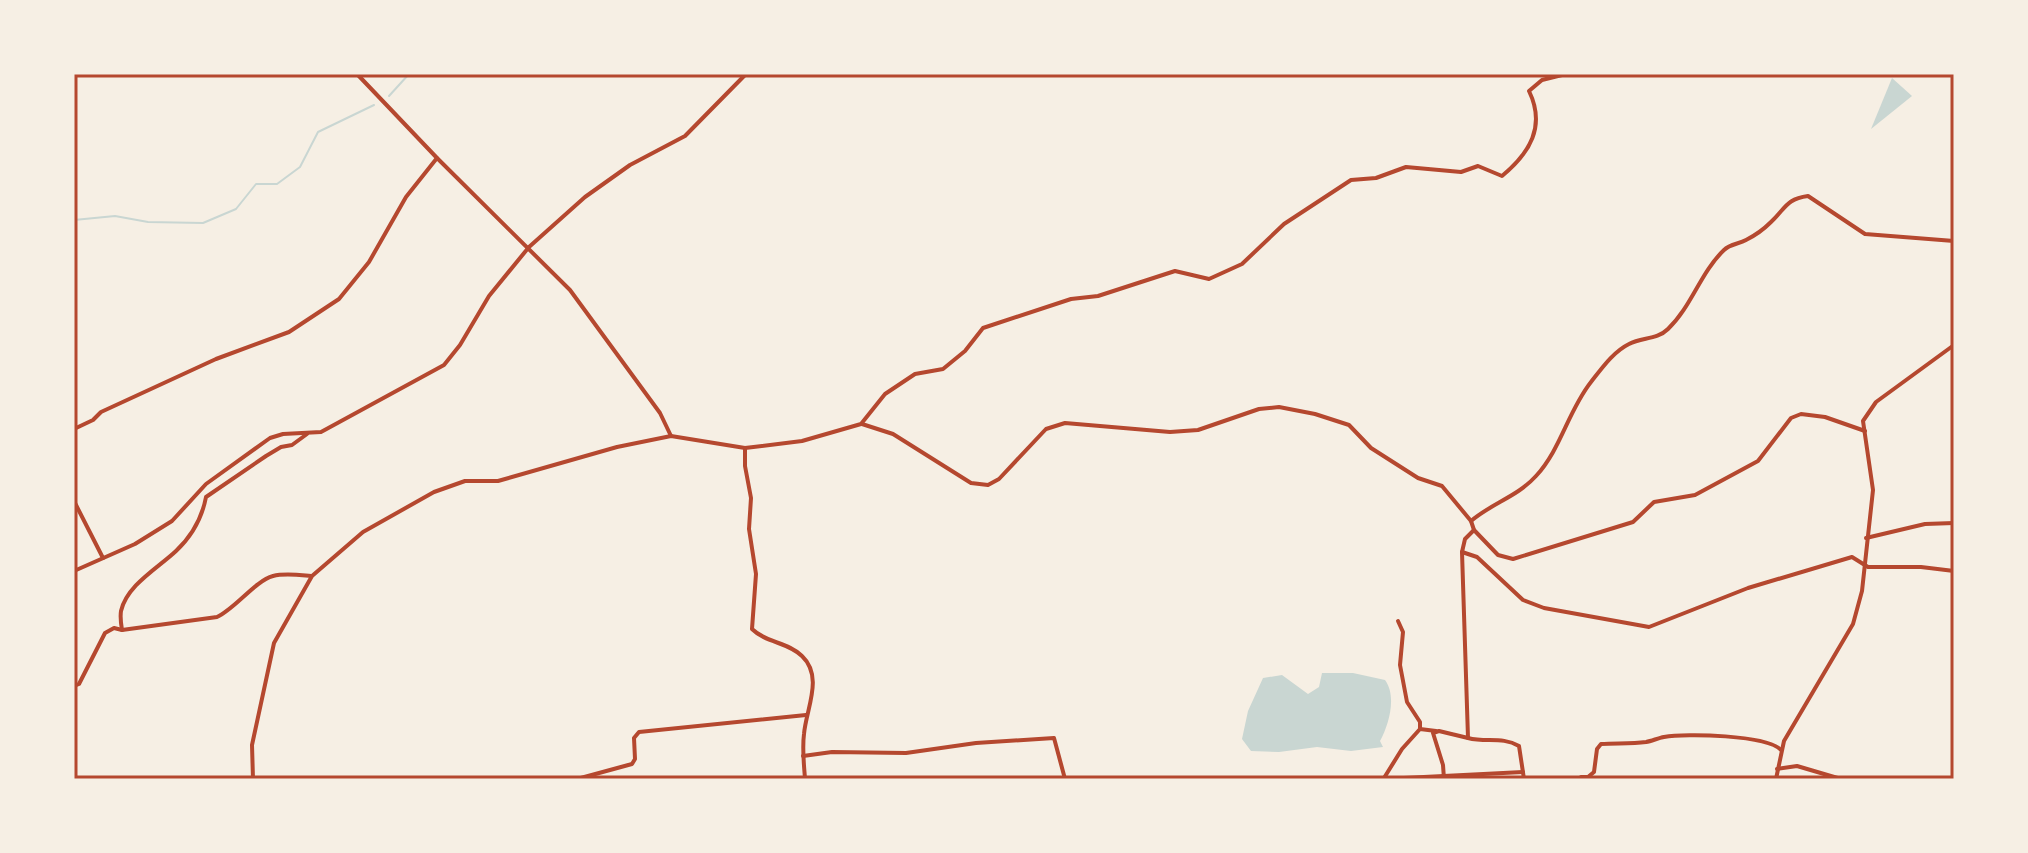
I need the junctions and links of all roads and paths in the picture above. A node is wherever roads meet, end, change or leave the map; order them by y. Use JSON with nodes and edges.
{"nodes":[{"id":1,"x":357,"y":74,"type":"edge"},
{"id":2,"x":746,"y":74,"type":"edge"},
{"id":3,"x":1566,"y":74,"type":"edge"},
{"id":4,"x":437,"y":158,"type":"junction"},
{"id":5,"x":1954,"y":241,"type":"edge"},
{"id":6,"x":529,"y":247,"type":"junction"},
{"id":7,"x":1954,"y":345,"type":"edge"},
{"id":8,"x":861,"y":424,"type":"junction"},
{"id":9,"x":74,"y":429,"type":"edge"},
{"id":10,"x":1865,"y":431,"type":"junction"},
{"id":11,"x":308,"y":433,"type":"junction"},
{"id":12,"x":671,"y":436,"type":"junction"},
{"id":13,"x":745,"y":448,"type":"junction"},
{"id":14,"x":74,"y":501,"type":"edge"},
{"id":15,"x":1471,"y":521,"type":"junction"},
{"id":16,"x":1954,"y":523,"type":"edge"},
{"id":17,"x":1474,"y":530,"type":"junction"},
{"id":18,"x":1866,"y":538,"type":"junction"},
{"id":19,"x":1462,"y":552,"type":"junction"},
{"id":20,"x":103,"y":558,"type":"junction"},
{"id":21,"x":1864,"y":565,"type":"junction"},
{"id":22,"x":74,"y":571,"type":"edge"},
{"id":23,"x":1954,"y":571,"type":"edge"},
{"id":24,"x":312,"y":576,"type":"junction"},
{"id":25,"x":1398,"y":621,"type":"dead end"},
{"id":26,"x":122,"y":630,"type":"junction"},
{"id":27,"x":74,"y":686,"type":"edge"},
{"id":28,"x":806,"y":715,"type":"junction"},
{"id":29,"x":1420,"y":729,"type":"junction"},
{"id":30,"x":1436,"y":731,"type":"junction"},
{"id":31,"x":1468,"y":738,"type":"junction"},
{"id":32,"x":1781,"y":750,"type":"junction"},
{"id":33,"x":803,"y":756,"type":"junction"},
{"id":34,"x":1777,"y":769,"type":"junction"},
{"id":35,"x":1523,"y":772,"type":"junction"},
{"id":36,"x":1581,"y":777,"type":"dead end"},
{"id":37,"x":1445,"y":778,"type":"edge"},
{"id":38,"x":253,"y":779,"type":"edge"},
{"id":39,"x":577,"y":779,"type":"edge"},
{"id":40,"x":805,"y":779,"type":"edge"},
{"id":41,"x":1065,"y":779,"type":"edge"},
{"id":42,"x":1384,"y":779,"type":"edge"},
{"id":43,"x":1524,"y":779,"type":"edge"},
{"id":44,"x":1776,"y":779,"type":"edge"},
{"id":45,"x":1841,"y":779,"type":"edge"}],
"edges":[{"from":1,"to":4,"type":"street"},
{"from":2,"to":6,"type":"street"},
{"from":3,"to":8,"type":"street"},
{"from":4,"to":6,"type":"street"},
{"from":4,"to":9,"type":"street"},
{"from":5,"to":15,"type":"street"},
{"from":6,"to":11,"type":"street"},
{"from":6,"to":12,"type":"street"},
{"from":7,"to":10,"type":"street"},
{"from":8,"to":13,"type":"street"},
{"from":8,"to":15,"type":"street"},
{"from":10,"to":17,"type":"street"},
{"from":10,"to":18,"type":"street"},
{"from":11,"to":20,"type":"street"},
{"from":11,"to":26,"type":"street"},
{"from":12,"to":13,"type":"street"},
{"from":12,"to":24,"type":"street"},
{"from":13,"to":28,"type":"street"},
{"from":14,"to":20,"type":"street"},
{"from":15,"to":17,"type":"street"},
{"from":16,"to":18,"type":"street"},
{"from":17,"to":19,"type":"street"},
{"from":18,"to":21,"type":"street"},
{"from":19,"to":21,"type":"street"},
{"from":19,"to":31,"type":"street"},
{"from":20,"to":22,"type":"street"},
{"from":21,"to":23,"type":"street"},
{"from":21,"to":32,"type":"street"},
{"from":24,"to":26,"type":"street"},
{"from":24,"to":38,"type":"street"},
{"from":25,"to":29,"type":"street"},
{"from":26,"to":27,"type":"street"},
{"from":28,"to":33,"type":"street"},
{"from":28,"to":39,"type":"street"},
{"from":29,"to":30,"type":"street"},
{"from":29,"to":42,"type":"street"},
{"from":30,"to":31,"type":"street"},
{"from":30,"to":37,"type":"street"},
{"from":31,"to":35,"type":"street"},
{"from":32,"to":34,"type":"street"},
{"from":32,"to":36,"type":"street"},
{"from":33,"to":40,"type":"street"},
{"from":33,"to":41,"type":"street"},
{"from":34,"to":44,"type":"street"},
{"from":34,"to":45,"type":"street"},
{"from":35,"to":37,"type":"street"},
{"from":35,"to":43,"type":"street"},
{"from":37,"to":42,"type":"street"}]}
